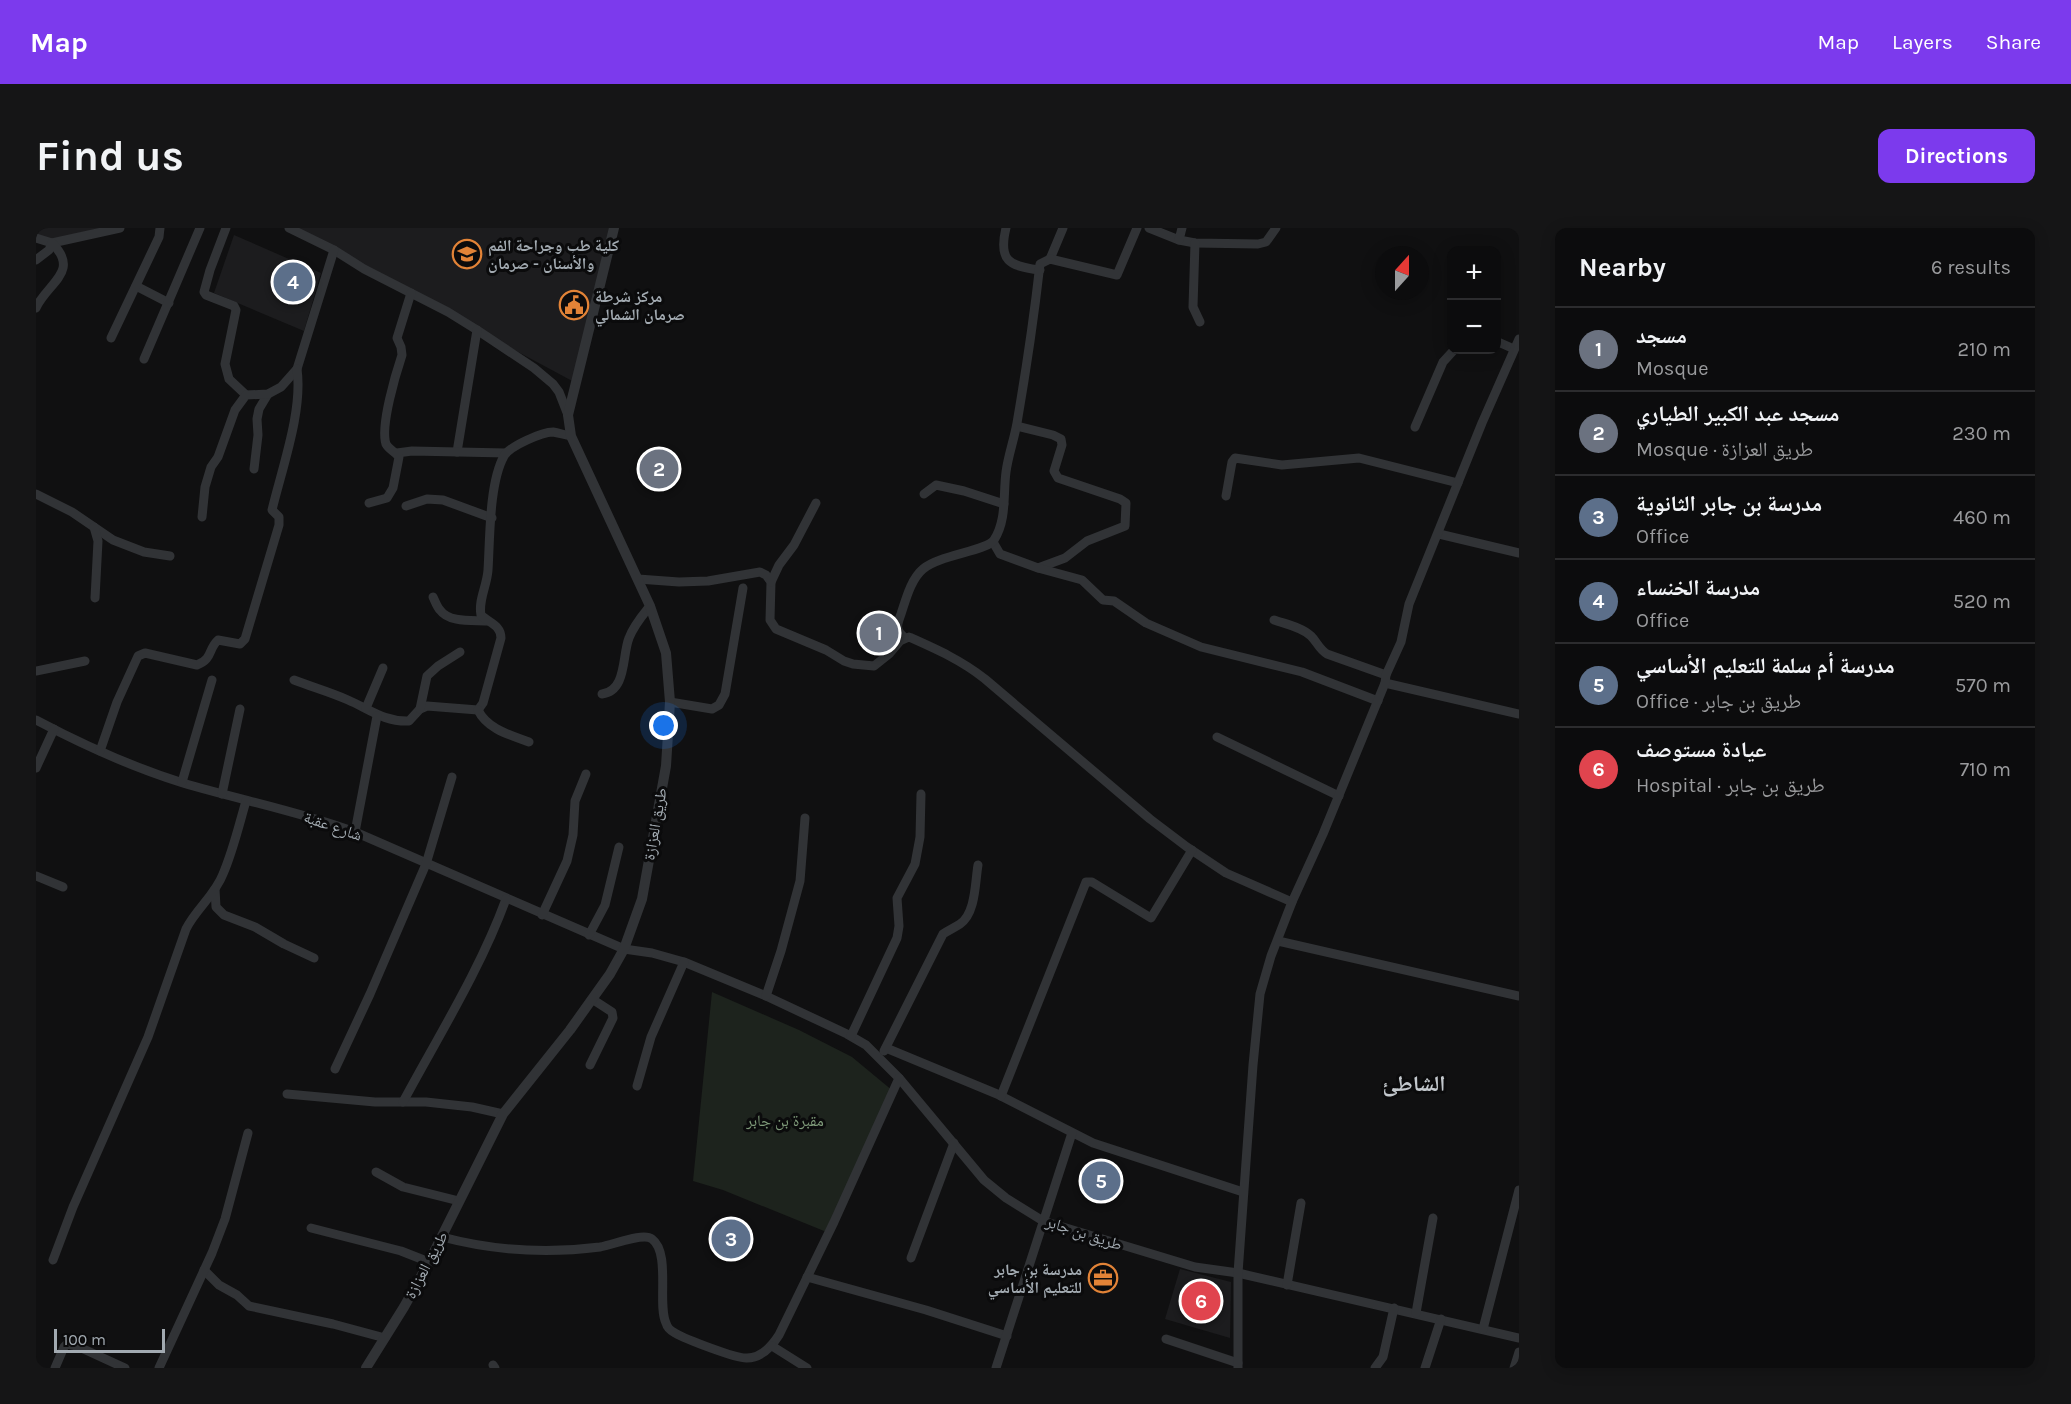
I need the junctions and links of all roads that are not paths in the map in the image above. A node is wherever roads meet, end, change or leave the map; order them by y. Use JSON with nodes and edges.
{"nodes":[{"id":1,"x":120,"y":228,"type":"edge"},
{"id":2,"x":160,"y":228,"type":"edge"},
{"id":3,"x":200,"y":228,"type":"edge"},
{"id":4,"x":226,"y":228,"type":"edge"},
{"id":5,"x":289,"y":228,"type":"edge"},
{"id":6,"x":614,"y":228,"type":"edge"},
{"id":7,"x":1006,"y":228,"type":"edge"},
{"id":8,"x":1063,"y":228,"type":"edge"},
{"id":9,"x":1137,"y":228,"type":"edge"},
{"id":10,"x":1149,"y":228,"type":"edge"},
{"id":11,"x":1182,"y":228,"type":"edge"},
{"id":12,"x":1276,"y":228,"type":"edge"},
{"id":13,"x":36,"y":238,"type":"edge"},
{"id":14,"x":1179,"y":240,"type":"junction"},
{"id":15,"x":52,"y":243,"type":"junction"},
{"id":16,"x":1195,"y":243,"type":"junction"},
{"id":17,"x":334,"y":250,"type":"junction"},
{"id":18,"x":1050,"y":259,"type":"junction"},
{"id":19,"x":36,"y":260,"type":"edge"},
{"id":20,"x":1040,"y":270,"type":"junction"},
{"id":21,"x":136,"y":286,"type":"junction"},
{"id":22,"x":411,"y":293,"type":"junction"},
{"id":23,"x":169,"y":303,"type":"junction"},
{"id":24,"x":36,"y":308,"type":"edge"},
{"id":25,"x":1200,"y":322,"type":"dead end"},
{"id":26,"x":477,"y":330,"type":"junction"},
{"id":27,"x":111,"y":338,"type":"dead end"},
{"id":28,"x":1519,"y":339,"type":"edge"},
{"id":29,"x":1501,"y":344,"type":"edge"},
{"id":30,"x":1514,"y":349,"type":"junction"},
{"id":31,"x":1450,"y":354,"type":"edge"},
{"id":32,"x":144,"y":359,"type":"dead end"},
{"id":33,"x":297,"y":369,"type":"junction"},
{"id":34,"x":268,"y":394,"type":"junction"},
{"id":35,"x":246,"y":395,"type":"junction"},
{"id":36,"x":568,"y":415,"type":"junction"},
{"id":37,"x":1017,"y":426,"type":"junction"},
{"id":38,"x":1415,"y":427,"type":"dead end"},
{"id":39,"x":571,"y":436,"type":"junction"},
{"id":40,"x":457,"y":452,"type":"junction"},
{"id":41,"x":398,"y":453,"type":"junction"},
{"id":42,"x":506,"y":453,"type":"junction"},
{"id":43,"x":254,"y":469,"type":"dead end"},
{"id":44,"x":1458,"y":483,"type":"junction"},
{"id":45,"x":36,"y":494,"type":"edge"},
{"id":46,"x":924,"y":494,"type":"dead end"},
{"id":47,"x":1226,"y":496,"type":"dead end"},
{"id":48,"x":369,"y":502,"type":"dead end"},
{"id":49,"x":816,"y":503,"type":"dead end"},
{"id":50,"x":1004,"y":504,"type":"junction"},
{"id":51,"x":406,"y":506,"type":"dead end"},
{"id":52,"x":202,"y":518,"type":"dead end"},
{"id":53,"x":492,"y":518,"type":"junction"},
{"id":54,"x":94,"y":527,"type":"junction"},
{"id":55,"x":1439,"y":534,"type":"junction"},
{"id":56,"x":993,"y":542,"type":"junction"},
{"id":57,"x":1519,"y":553,"type":"edge"},
{"id":58,"x":170,"y":556,"type":"dead end"},
{"id":59,"x":1038,"y":568,"type":"junction"},
{"id":60,"x":638,"y":579,"type":"junction"},
{"id":61,"x":771,"y":582,"type":"junction"},
{"id":62,"x":743,"y":588,"type":"dead end"},
{"id":63,"x":433,"y":597,"type":"dead end"},
{"id":64,"x":95,"y":598,"type":"dead end"},
{"id":65,"x":650,"y":606,"type":"junction"},
{"id":66,"x":1274,"y":620,"type":"dead end"},
{"id":67,"x":487,"y":621,"type":"junction"},
{"id":68,"x":904,"y":637,"type":"junction"},
{"id":69,"x":460,"y":652,"type":"dead end"},
{"id":70,"x":85,"y":661,"type":"dead end"},
{"id":71,"x":383,"y":668,"type":"dead end"},
{"id":72,"x":36,"y":671,"type":"edge"},
{"id":73,"x":1386,"y":679,"type":"junction"},
{"id":74,"x":212,"y":680,"type":"dead end"},
{"id":75,"x":294,"y":680,"type":"dead end"},
{"id":76,"x":602,"y":693,"type":"dead end"},
{"id":77,"x":1378,"y":701,"type":"junction"},
{"id":78,"x":670,"y":702,"type":"junction"},
{"id":79,"x":366,"y":708,"type":"junction"},
{"id":80,"x":240,"y":709,"type":"dead end"},
{"id":81,"x":420,"y":709,"type":"junction"},
{"id":82,"x":478,"y":710,"type":"junction"},
{"id":83,"x":1519,"y":714,"type":"edge"},
{"id":84,"x":377,"y":716,"type":"junction"},
{"id":85,"x":36,"y":720,"type":"edge"},
{"id":86,"x":54,"y":729,"type":"junction"},
{"id":87,"x":1217,"y":737,"type":"dead end"},
{"id":88,"x":529,"y":742,"type":"dead end"},
{"id":89,"x":100,"y":751,"type":"junction"},
{"id":90,"x":36,"y":768,"type":"edge"},
{"id":91,"x":586,"y":774,"type":"dead end"},
{"id":92,"x":452,"y":777,"type":"dead end"},
{"id":93,"x":182,"y":782,"type":"junction"},
{"id":94,"x":222,"y":794,"type":"junction"},
{"id":95,"x":921,"y":794,"type":"dead end"},
{"id":96,"x":1339,"y":796,"type":"junction"},
{"id":97,"x":246,"y":801,"type":"junction"},
{"id":98,"x":805,"y":818,"type":"dead end"},
{"id":99,"x":355,"y":832,"type":"junction"},
{"id":100,"x":619,"y":847,"type":"dead end"},
{"id":101,"x":1192,"y":850,"type":"junction"},
{"id":102,"x":426,"y":864,"type":"junction"},
{"id":103,"x":978,"y":865,"type":"dead end"},
{"id":104,"x":36,"y":876,"type":"edge"},
{"id":105,"x":63,"y":887,"type":"dead end"},
{"id":106,"x":215,"y":889,"type":"junction"},
{"id":107,"x":506,"y":899,"type":"junction"},
{"id":108,"x":1292,"y":902,"type":"junction"},
{"id":109,"x":542,"y":915,"type":"junction"},
{"id":110,"x":589,"y":935,"type":"junction"},
{"id":111,"x":1278,"y":941,"type":"junction"},
{"id":112,"x":624,"y":950,"type":"junction"},
{"id":113,"x":314,"y":958,"type":"dead end"},
{"id":114,"x":684,"y":962,"type":"junction"},
{"id":115,"x":766,"y":996,"type":"junction"},
{"id":116,"x":1519,"y":996,"type":"edge"},
{"id":117,"x":592,"y":999,"type":"junction"},
{"id":118,"x":851,"y":1036,"type":"junction"},
{"id":119,"x":886,"y":1047,"type":"junction"},
{"id":120,"x":881,"y":1058,"type":"junction"},
{"id":121,"x":590,"y":1065,"type":"dead end"},
{"id":122,"x":335,"y":1069,"type":"dead end"},
{"id":123,"x":899,"y":1078,"type":"junction"},
{"id":124,"x":637,"y":1086,"type":"dead end"},
{"id":125,"x":287,"y":1094,"type":"dead end"},
{"id":126,"x":1001,"y":1096,"type":"junction"},
{"id":127,"x":403,"y":1102,"type":"junction"},
{"id":128,"x":503,"y":1114,"type":"junction"},
{"id":129,"x":1071,"y":1132,"type":"junction"},
{"id":130,"x":248,"y":1133,"type":"dead end"},
{"id":131,"x":954,"y":1143,"type":"junction"},
{"id":132,"x":376,"y":1172,"type":"dead end"},
{"id":133,"x":1519,"y":1190,"type":"edge"},
{"id":134,"x":1243,"y":1192,"type":"junction"},
{"id":135,"x":459,"y":1201,"type":"junction"},
{"id":136,"x":1301,"y":1203,"type":"dead end"},
{"id":137,"x":1433,"y":1218,"type":"dead end"},
{"id":138,"x":1043,"y":1221,"type":"junction"},
{"id":139,"x":311,"y":1228,"type":"dead end"},
{"id":140,"x":442,"y":1237,"type":"junction"},
{"id":141,"x":911,"y":1258,"type":"dead end"},
{"id":142,"x":53,"y":1260,"type":"dead end"},
{"id":143,"x":429,"y":1262,"type":"junction"},
{"id":144,"x":204,"y":1270,"type":"junction"},
{"id":145,"x":1238,"y":1273,"type":"junction"},
{"id":146,"x":807,"y":1277,"type":"junction"},
{"id":147,"x":1287,"y":1285,"type":"junction"},
{"id":148,"x":1394,"y":1308,"type":"junction"},
{"id":149,"x":1416,"y":1313,"type":"junction"},
{"id":150,"x":1441,"y":1319,"type":"junction"},
{"id":151,"x":1483,"y":1329,"type":"junction"},
{"id":152,"x":1007,"y":1336,"type":"junction"},
{"id":153,"x":385,"y":1338,"type":"junction"},
{"id":154,"x":1519,"y":1338,"type":"edge"},
{"id":155,"x":1166,"y":1339,"type":"dead end"},
{"id":156,"x":772,"y":1346,"type":"junction"},
{"id":157,"x":1519,"y":1352,"type":"edge"},
{"id":158,"x":739,"y":1358,"type":"junction"},
{"id":159,"x":1238,"y":1366,"type":"edge"},
{"id":160,"x":55,"y":1368,"type":"edge"},
{"id":161,"x":125,"y":1368,"type":"edge"},
{"id":162,"x":159,"y":1368,"type":"edge"},
{"id":163,"x":366,"y":1368,"type":"edge"},
{"id":164,"x":733,"y":1368,"type":"edge"},
{"id":165,"x":807,"y":1368,"type":"edge"},
{"id":166,"x":996,"y":1368,"type":"edge"},
{"id":167,"x":1375,"y":1368,"type":"edge"},
{"id":168,"x":1425,"y":1368,"type":"edge"},
{"id":169,"x":1514,"y":1368,"type":"edge"}],
"edges":[{"from":1,"to":15,"type":"street"},
{"from":2,"to":21,"type":"street"},
{"from":3,"to":23,"type":"street"},
{"from":4,"to":35,"type":"street"},
{"from":5,"to":17,"type":"street"},
{"from":6,"to":36,"type":"street","name":"طريق العزازة"},
{"from":7,"to":20,"type":"street"},
{"from":8,"to":18,"type":"street"},
{"from":9,"to":18,"type":"street"},
{"from":10,"to":14,"type":"street"},
{"from":11,"to":14,"type":"street"},
{"from":12,"to":16,"type":"street"},
{"from":13,"to":15,"type":"street"},
{"from":14,"to":16,"type":"street"},
{"from":15,"to":19,"type":"street"},
{"from":15,"to":24,"type":"street"},
{"from":16,"to":25,"type":"street"},
{"from":17,"to":22,"type":"street"},
{"from":17,"to":33,"type":"street"},
{"from":18,"to":20,"type":"street"},
{"from":20,"to":37,"type":"street"},
{"from":21,"to":23,"type":"street"},
{"from":21,"to":27,"type":"street"},
{"from":22,"to":26,"type":"street"},
{"from":22,"to":41,"type":"street"},
{"from":23,"to":32,"type":"street"},
{"from":26,"to":36,"type":"street"},
{"from":26,"to":40,"type":"street"},
{"from":28,"to":30,"type":"street"},
{"from":29,"to":30,"type":"street"},
{"from":30,"to":44,"type":"street"},
{"from":31,"to":38,"type":"street"},
{"from":33,"to":34,"type":"street"},
{"from":33,"to":89,"type":"street"},
{"from":34,"to":35,"type":"street"},
{"from":34,"to":43,"type":"street"},
{"from":35,"to":52,"type":"street"},
{"from":36,"to":39,"type":"street","name":"طريق العزازة"},
{"from":37,"to":50,"type":"street"},
{"from":37,"to":59,"type":"street"},
{"from":39,"to":42,"type":"street"},
{"from":39,"to":60,"type":"street","name":"طريق العزازة"},
{"from":40,"to":41,"type":"street"},
{"from":40,"to":42,"type":"street"},
{"from":41,"to":48,"type":"street"},
{"from":42,"to":53,"type":"street"},
{"from":44,"to":47,"type":"street"},
{"from":44,"to":55,"type":"street"},
{"from":45,"to":54,"type":"street"},
{"from":46,"to":50,"type":"street"},
{"from":49,"to":61,"type":"street"},
{"from":50,"to":56,"type":"street"},
{"from":51,"to":53,"type":"street"},
{"from":53,"to":67,"type":"street"},
{"from":54,"to":58,"type":"street"},
{"from":54,"to":64,"type":"street"},
{"from":55,"to":57,"type":"street"},
{"from":55,"to":73,"type":"street"},
{"from":56,"to":59,"type":"street"},
{"from":56,"to":68,"type":"street"},
{"from":59,"to":77,"type":"street"},
{"from":60,"to":61,"type":"street"},
{"from":60,"to":65,"type":"street","name":"طريق العزازة"},
{"from":61,"to":68,"type":"street"},
{"from":62,"to":78,"type":"street"},
{"from":63,"to":67,"type":"street"},
{"from":65,"to":76,"type":"street"},
{"from":65,"to":78,"type":"street","name":"طريق العزازة"},
{"from":66,"to":73,"type":"street"},
{"from":67,"to":82,"type":"street"},
{"from":68,"to":101,"type":"street"},
{"from":69,"to":81,"type":"street"},
{"from":70,"to":72,"type":"street"},
{"from":71,"to":79,"type":"street"},
{"from":73,"to":77,"type":"street"},
{"from":73,"to":83,"type":"street"},
{"from":74,"to":93,"type":"street"},
{"from":75,"to":79,"type":"street"},
{"from":77,"to":96,"type":"street"},
{"from":78,"to":112,"type":"street","name":"طريق العزازة"},
{"from":79,"to":84,"type":"street"},
{"from":80,"to":94,"type":"street"},
{"from":81,"to":82,"type":"street"},
{"from":81,"to":84,"type":"street"},
{"from":82,"to":88,"type":"street"},
{"from":84,"to":99,"type":"street"},
{"from":85,"to":86,"type":"street","name":"شارع عقبة"},
{"from":86,"to":89,"type":"street","name":"شارع عقبة"},
{"from":86,"to":90,"type":"street"},
{"from":87,"to":96,"type":"street"},
{"from":89,"to":93,"type":"street","name":"شارع عقبة"},
{"from":91,"to":109,"type":"street"},
{"from":92,"to":102,"type":"street"},
{"from":93,"to":94,"type":"street","name":"شارع عقبة"},
{"from":94,"to":97,"type":"street","name":"شارع عقبة"},
{"from":95,"to":118,"type":"street"},
{"from":96,"to":108,"type":"street"},
{"from":97,"to":99,"type":"street","name":"شارع عقبة"},
{"from":97,"to":106,"type":"street"},
{"from":98,"to":115,"type":"street"},
{"from":99,"to":102,"type":"street","name":"شارع عقبة"},
{"from":100,"to":110,"type":"street"},
{"from":101,"to":108,"type":"street"},
{"from":101,"to":126,"type":"street"},
{"from":102,"to":107,"type":"street","name":"شارع عقبة"},
{"from":102,"to":122,"type":"street"},
{"from":103,"to":119,"type":"street"},
{"from":104,"to":105,"type":"street"},
{"from":106,"to":113,"type":"street"},
{"from":106,"to":142,"type":"street"},
{"from":107,"to":109,"type":"street","name":"شارع عقبة"},
{"from":107,"to":127,"type":"street"},
{"from":108,"to":111,"type":"street"},
{"from":109,"to":110,"type":"street","name":"شارع عقبة"},
{"from":110,"to":112,"type":"street","name":"شارع عقبة"},
{"from":111,"to":116,"type":"street"},
{"from":111,"to":134,"type":"street"},
{"from":112,"to":114,"type":"street","name":"طريق بن جابر"},
{"from":112,"to":117,"type":"street","name":"طريق العزازة"},
{"from":114,"to":115,"type":"street","name":"طريق بن جابر"},
{"from":114,"to":124,"type":"street"},
{"from":115,"to":118,"type":"street","name":"طريق بن جابر"},
{"from":117,"to":121,"type":"street"},
{"from":117,"to":128,"type":"street","name":"طريق العزازة"},
{"from":118,"to":120,"type":"street","name":"طريق بن جابر"},
{"from":119,"to":120,"type":"street"},
{"from":119,"to":126,"type":"street"},
{"from":120,"to":123,"type":"street","name":"طريق بن جابر"},
{"from":123,"to":131,"type":"street","name":"طريق بن جابر"},
{"from":123,"to":146,"type":"street"},
{"from":125,"to":127,"type":"street"},
{"from":126,"to":129,"type":"street"},
{"from":127,"to":128,"type":"street"},
{"from":128,"to":135,"type":"street","name":"طريق العزازة"},
{"from":129,"to":134,"type":"street"},
{"from":129,"to":138,"type":"street"},
{"from":130,"to":144,"type":"street"},
{"from":131,"to":138,"type":"street","name":"طريق بن جابر"},
{"from":131,"to":141,"type":"street"},
{"from":132,"to":135,"type":"street"},
{"from":133,"to":151,"type":"street"},
{"from":134,"to":145,"type":"street"},
{"from":135,"to":140,"type":"street","name":"طريق العزازة"},
{"from":136,"to":147,"type":"street"},
{"from":137,"to":149,"type":"street"},
{"from":138,"to":145,"type":"street","name":"طريق بن جابر"},
{"from":138,"to":152,"type":"street"},
{"from":139,"to":143,"type":"street"},
{"from":140,"to":143,"type":"street","name":"طريق العزازة"},
{"from":140,"to":158,"type":"street"},
{"from":143,"to":153,"type":"street","name":"طريق العزازة"},
{"from":144,"to":153,"type":"street"},
{"from":144,"to":162,"type":"street"},
{"from":145,"to":147,"type":"street","name":"طريق بن جابر"},
{"from":145,"to":159,"type":"street"},
{"from":146,"to":152,"type":"street"},
{"from":146,"to":156,"type":"street"},
{"from":147,"to":148,"type":"street","name":"طريق بن جابر"},
{"from":148,"to":149,"type":"street","name":"طريق بن جابر"},
{"from":148,"to":167,"type":"street"},
{"from":149,"to":150,"type":"street","name":"طريق بن جابر"},
{"from":150,"to":151,"type":"street","name":"طريق بن جابر"},
{"from":150,"to":168,"type":"street"},
{"from":151,"to":154,"type":"street","name":"طريق بن جابر"},
{"from":152,"to":166,"type":"street"},
{"from":153,"to":163,"type":"street","name":"طريق العزازة"},
{"from":155,"to":159,"type":"street"},
{"from":156,"to":158,"type":"street"},
{"from":156,"to":165,"type":"street"},
{"from":157,"to":169,"type":"street"},
{"from":158,"to":164,"type":"street"},
{"from":160,"to":161,"type":"street"}]}
